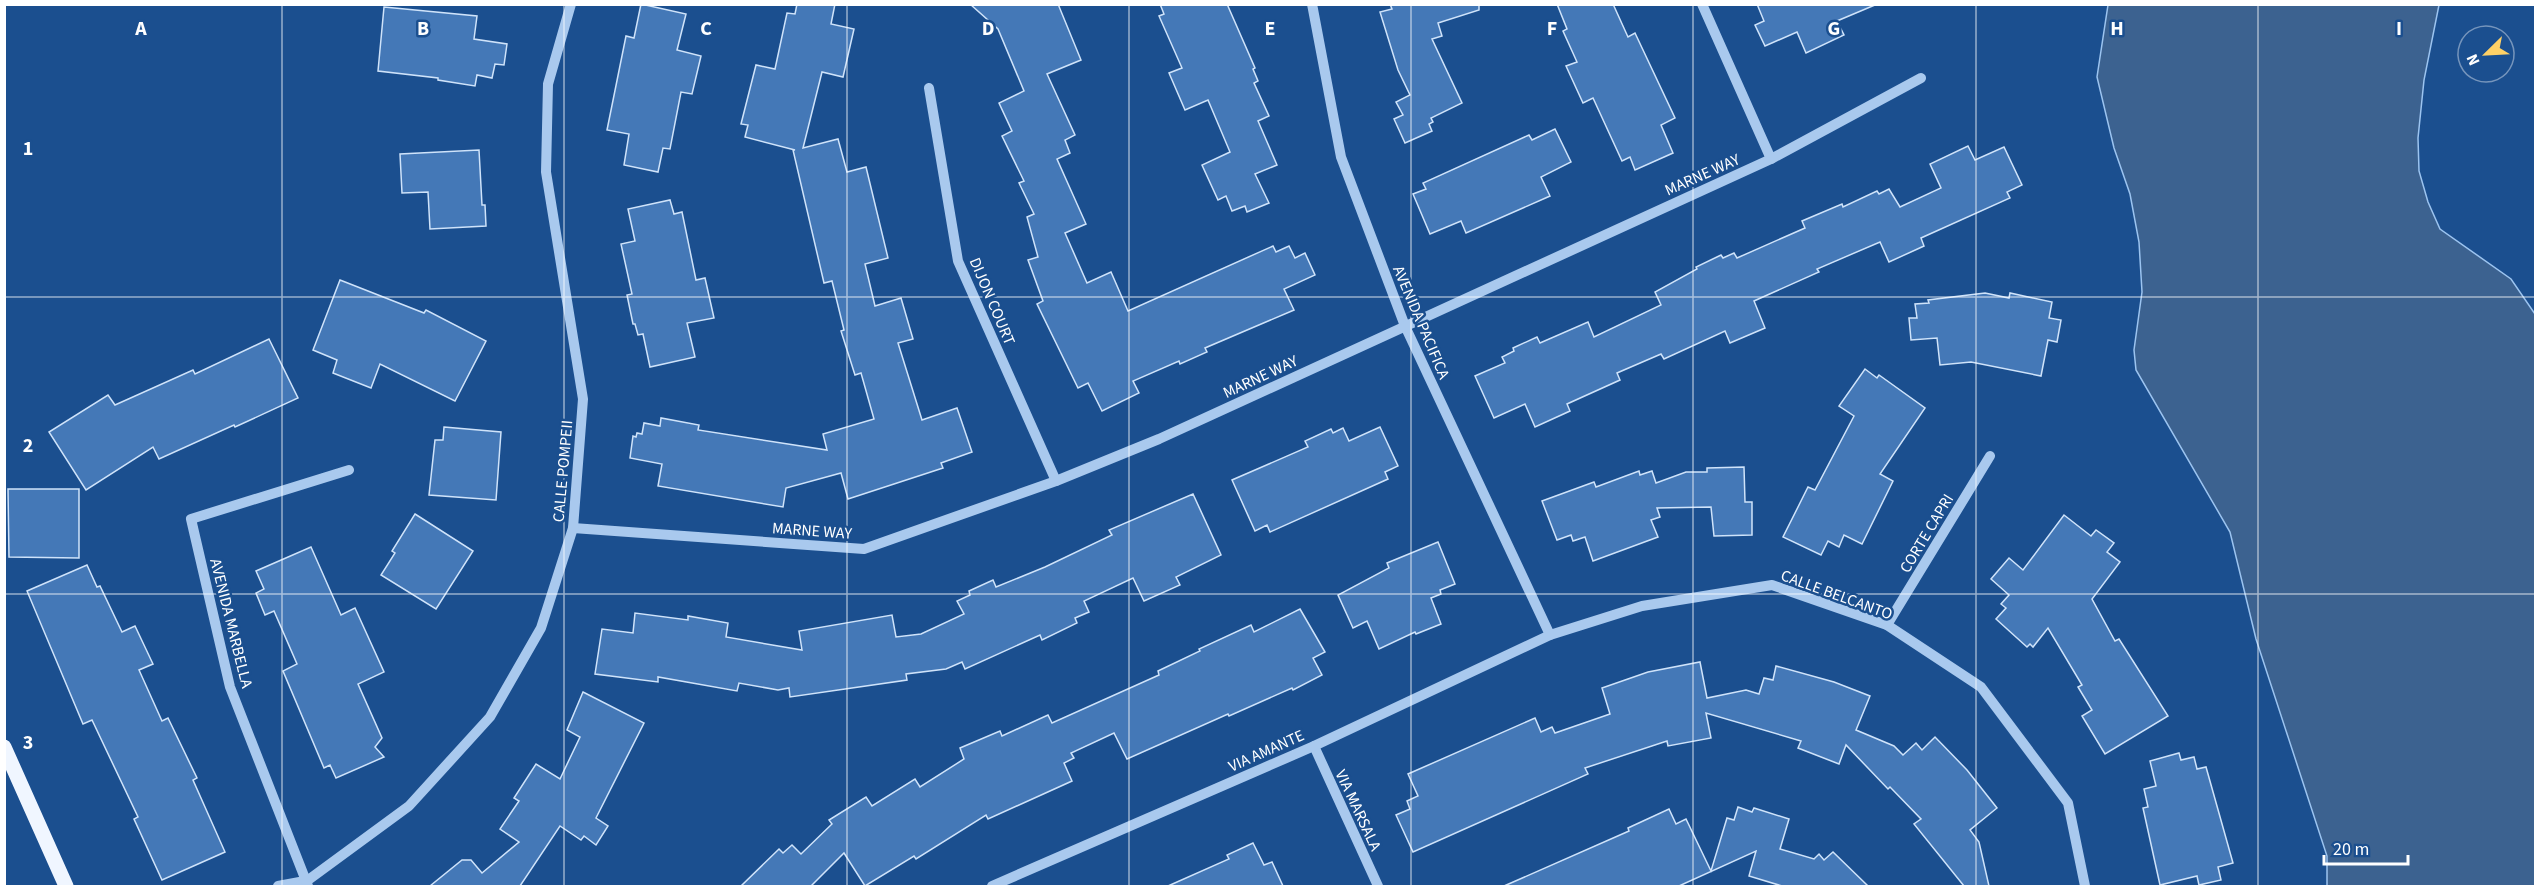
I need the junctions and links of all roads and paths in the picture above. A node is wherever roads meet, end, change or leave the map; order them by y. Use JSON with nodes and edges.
{"nodes":[{"id":1,"x":571,"y":4,"type":"edge"},
{"id":2,"x":1312,"y":4,"type":"edge"},
{"id":3,"x":1702,"y":4,"type":"edge"},
{"id":4,"x":1921,"y":78,"type":"dead end"},
{"id":5,"x":929,"y":88,"type":"dead end"},
{"id":6,"x":1770,"y":159,"type":"junction"},
{"id":7,"x":1405,"y":326,"type":"junction"},
{"id":8,"x":1990,"y":456,"type":"dead end"},
{"id":9,"x":349,"y":470,"type":"dead end"},
{"id":10,"x":1056,"y":481,"type":"junction"},
{"id":11,"x":573,"y":528,"type":"junction"},
{"id":12,"x":1887,"y":625,"type":"junction"},
{"id":13,"x":1550,"y":635,"type":"junction"},
{"id":14,"x":1314,"y":746,"type":"junction"},
{"id":15,"x":4,"y":747,"type":"edge"},
{"id":16,"x":304,"y":885,"type":"edge"},
{"id":17,"x":66,"y":886,"type":"edge"},
{"id":18,"x":278,"y":886,"type":"edge"},
{"id":19,"x":992,"y":886,"type":"edge"},
{"id":20,"x":1378,"y":886,"type":"edge"},
{"id":21,"x":2085,"y":886,"type":"edge"}],
"edges":[{"from":1,"to":11,"type":"street","name":"CALLE POMPEII"},
{"from":2,"to":7,"type":"street","name":"AVENIDA PACIFICA"},
{"from":3,"to":6,"type":"street"},
{"from":4,"to":6,"type":"street","name":"MARNE WAY"},
{"from":5,"to":10,"type":"street","name":"DIJON COURT"},
{"from":6,"to":7,"type":"street","name":"MARNE WAY"},
{"from":7,"to":10,"type":"street","name":"MARNE WAY"},
{"from":7,"to":13,"type":"street","name":"AVENIDA PACIFICA"},
{"from":8,"to":12,"type":"street","name":"CORTE CAPRI"},
{"from":9,"to":16,"type":"street","name":"AVENIDA MARBELLA"},
{"from":10,"to":11,"type":"street","name":"MARNE WAY"},
{"from":11,"to":16,"type":"street","name":"CALLE POMPEII"},
{"from":12,"to":13,"type":"street","name":"CALLE BELCANTO"},
{"from":12,"to":21,"type":"street","name":"CALLE BELCANTO"},
{"from":13,"to":14,"type":"street","name":"VIA AMANTE"},
{"from":14,"to":19,"type":"street","name":"VIA AMANTE"},
{"from":14,"to":20,"type":"street","name":"VIA MARSALA"},
{"from":15,"to":17,"type":"main road"},
{"from":16,"to":18,"type":"street","name":"CALLE POMPEII"}]}
